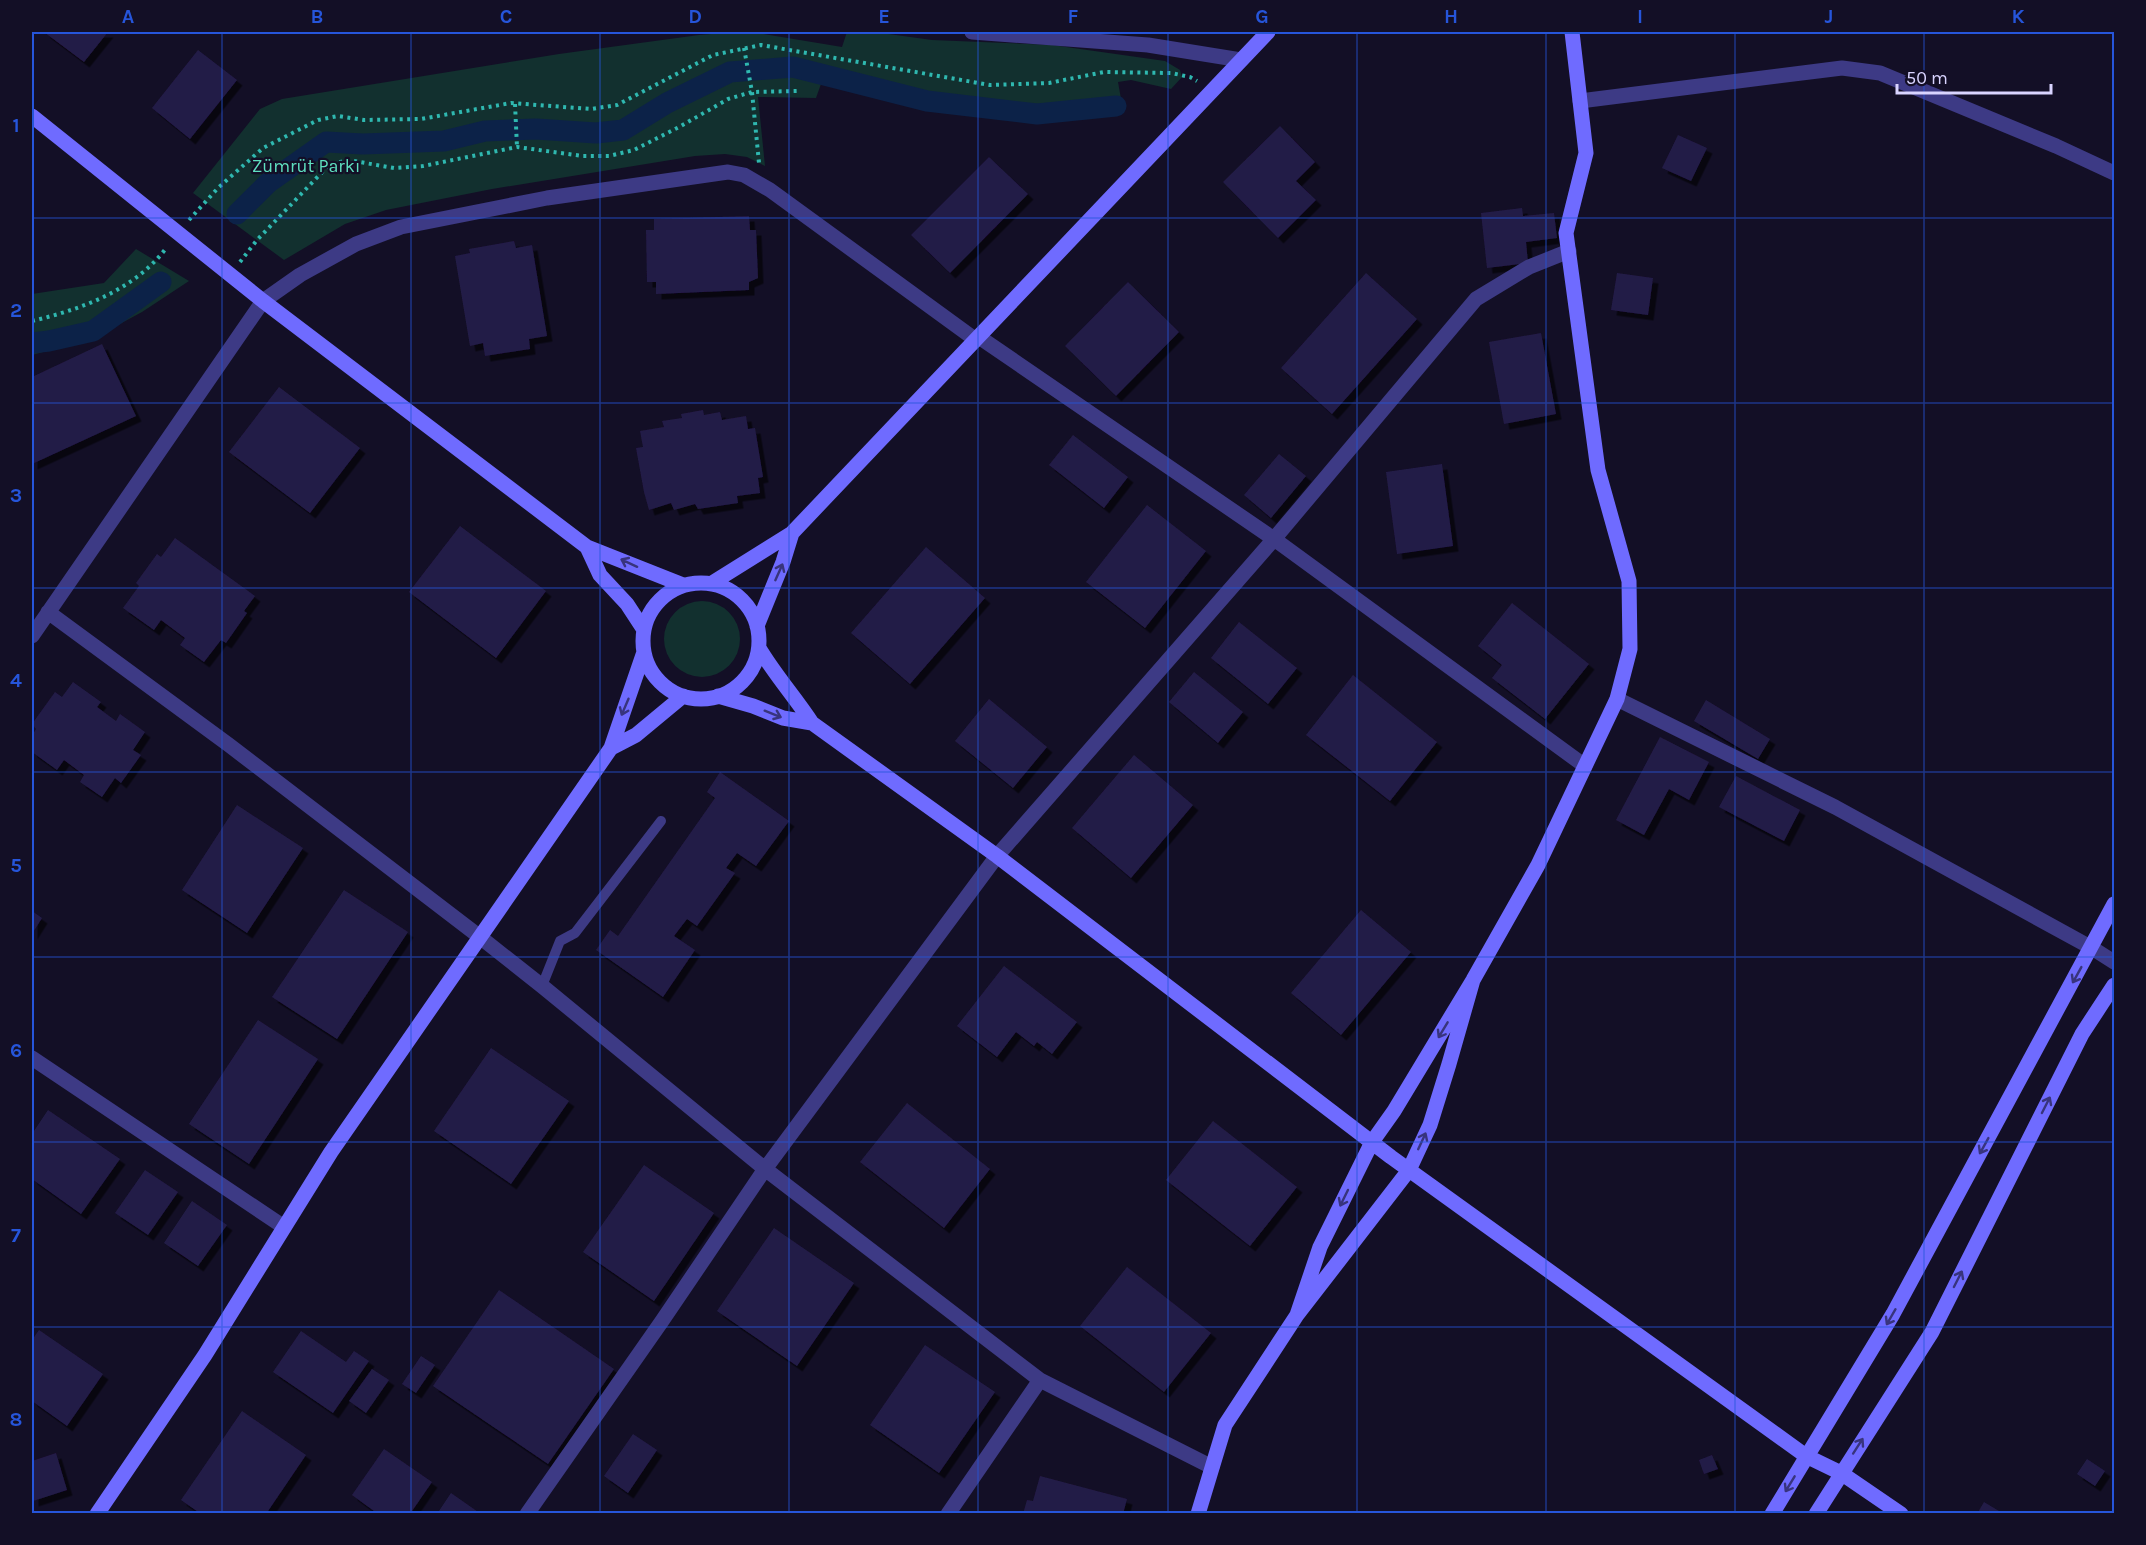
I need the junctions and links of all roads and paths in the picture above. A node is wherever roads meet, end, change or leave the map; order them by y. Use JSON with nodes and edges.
{"nodes":[{"id":1,"x":972,"y":32,"type":"edge"},
{"id":2,"x":1268,"y":32,"type":"edge"},
{"id":3,"x":1572,"y":32,"type":"edge"},
{"id":4,"x":744,"y":48,"type":"junction"},
{"id":5,"x":1241,"y":60,"type":"junction"},
{"id":6,"x":1212,"y":90,"type":"junction"},
{"id":7,"x":799,"y":91,"type":"dead end"},
{"id":8,"x":752,"y":92,"type":"junction"},
{"id":9,"x":1580,"y":101,"type":"junction"},
{"id":10,"x":515,"y":104,"type":"junction"},
{"id":11,"x":32,"y":116,"type":"edge"},
{"id":12,"x":517,"y":145,"type":"junction"},
{"id":13,"x":2115,"y":173,"type":"edge"},
{"id":14,"x":753,"y":180,"type":"junction"},
{"id":15,"x":177,"y":232,"type":"junction"},
{"id":16,"x":1569,"y":251,"type":"junction"},
{"id":17,"x":231,"y":275,"type":"junction"},
{"id":18,"x":263,"y":301,"type":"junction"},
{"id":19,"x":32,"y":321,"type":"edge"},
{"id":20,"x":977,"y":338,"type":"junction"},
{"id":21,"x":792,"y":533,"type":"junction"},
{"id":22,"x":1274,"y":539,"type":"junction"},
{"id":23,"x":587,"y":547,"type":"junction"},
{"id":24,"x":712,"y":583,"type":"junction"},
{"id":25,"x":683,"y":585,"type":"junction"},
{"id":26,"x":48,"y":612,"type":"junction"},
{"id":27,"x":757,"y":626,"type":"junction"},
{"id":28,"x":644,"y":630,"type":"junction"},
{"id":29,"x":32,"y":636,"type":"edge"},
{"id":30,"x":759,"y":648,"type":"junction"},
{"id":31,"x":644,"y":652,"type":"junction"},
{"id":32,"x":683,"y":696,"type":"junction"},
{"id":33,"x":718,"y":696,"type":"junction"},
{"id":34,"x":1617,"y":699,"type":"junction"},
{"id":35,"x":812,"y":723,"type":"junction"},
{"id":36,"x":611,"y":748,"type":"junction"},
{"id":37,"x":1585,"y":766,"type":"junction"},
{"id":38,"x":661,"y":821,"type":"dead end"},
{"id":39,"x":996,"y":856,"type":"junction"},
{"id":40,"x":2115,"y":904,"type":"edge"},
{"id":41,"x":480,"y":937,"type":"junction"},
{"id":42,"x":2092,"y":948,"type":"junction"},
{"id":43,"x":2115,"y":962,"type":"edge"},
{"id":44,"x":1473,"y":980,"type":"junction"},
{"id":45,"x":2115,"y":985,"type":"edge"},
{"id":46,"x":542,"y":986,"type":"junction"},
{"id":47,"x":32,"y":1058,"type":"edge"},
{"id":48,"x":1372,"y":1142,"type":"junction"},
{"id":49,"x":765,"y":1169,"type":"junction"},
{"id":50,"x":1409,"y":1170,"type":"junction"},
{"id":51,"x":285,"y":1227,"type":"junction"},
{"id":52,"x":1296,"y":1315,"type":"junction"},
{"id":53,"x":1040,"y":1380,"type":"junction"},
{"id":54,"x":1806,"y":1456,"type":"junction"},
{"id":55,"x":1212,"y":1467,"type":"junction"},
{"id":56,"x":1841,"y":1473,"type":"junction"},
{"id":57,"x":97,"y":1514,"type":"edge"},
{"id":58,"x":528,"y":1514,"type":"edge"},
{"id":59,"x":948,"y":1514,"type":"edge"},
{"id":60,"x":1198,"y":1514,"type":"edge"},
{"id":61,"x":1772,"y":1514,"type":"edge"},
{"id":62,"x":1816,"y":1514,"type":"edge"},
{"id":63,"x":1901,"y":1514,"type":"edge"}],
"edges":[{"from":1,"to":5,"type":"street"},
{"from":2,"to":5,"type":"street"},
{"from":3,"to":9,"type":"street"},
{"from":4,"to":6,"type":"path"},
{"from":4,"to":8,"type":"path"},
{"from":4,"to":10,"type":"path"},
{"from":5,"to":6,"type":"street"},
{"from":6,"to":20,"type":"street"},
{"from":7,"to":8,"type":"path"},
{"from":8,"to":12,"type":"path"},
{"from":8,"to":14,"type":"path"},
{"from":9,"to":13,"type":"street"},
{"from":9,"to":16,"type":"street"},
{"from":10,"to":12,"type":"path"},
{"from":10,"to":15,"type":"path"},
{"from":11,"to":15,"type":"street"},
{"from":12,"to":17,"type":"path"},
{"from":14,"to":18,"type":"street"},
{"from":14,"to":20,"type":"street"},
{"from":15,"to":17,"type":"street"},
{"from":15,"to":19,"type":"path"},
{"from":16,"to":22,"type":"street"},
{"from":16,"to":34,"type":"street"},
{"from":17,"to":18,"type":"street"},
{"from":18,"to":23,"type":"street"},
{"from":18,"to":26,"type":"street"},
{"from":20,"to":21,"type":"street"},
{"from":20,"to":22,"type":"street"},
{"from":21,"to":24,"type":"street"},
{"from":27,"to":21,"type":"street","one_way":true},
{"from":22,"to":37,"type":"street"},
{"from":22,"to":39,"type":"street"},
{"from":25,"to":23,"type":"street","one_way":true},
{"from":23,"to":28,"type":"street"},
{"from":24,"to":25,"type":"street"},
{"from":24,"to":27,"type":"street"},
{"from":25,"to":28,"type":"street"},
{"from":26,"to":29,"type":"street"},
{"from":26,"to":41,"type":"street"},
{"from":27,"to":30,"type":"street"},
{"from":28,"to":31,"type":"street"},
{"from":30,"to":33,"type":"street"},
{"from":30,"to":35,"type":"street"},
{"from":31,"to":32,"type":"street"},
{"from":31,"to":36,"type":"street","one_way":true},
{"from":32,"to":33,"type":"street"},
{"from":32,"to":36,"type":"street"},
{"from":33,"to":35,"type":"street","one_way":true},
{"from":34,"to":37,"type":"street"},
{"from":34,"to":42,"type":"street"},
{"from":35,"to":39,"type":"street"},
{"from":36,"to":41,"type":"street"},
{"from":37,"to":44,"type":"street"},
{"from":38,"to":46,"type":"lane"},
{"from":39,"to":48,"type":"street"},
{"from":39,"to":49,"type":"street"},
{"from":40,"to":42,"type":"street"},
{"from":41,"to":46,"type":"street"},
{"from":41,"to":51,"type":"street"},
{"from":42,"to":43,"type":"street"},
{"from":42,"to":54,"type":"street","one_way":true},
{"from":44,"to":48,"type":"street","one_way":true},
{"from":50,"to":44,"type":"street","one_way":true},
{"from":56,"to":45,"type":"street","one_way":true},
{"from":46,"to":49,"type":"street"},
{"from":47,"to":51,"type":"street"},
{"from":48,"to":50,"type":"street"},
{"from":48,"to":52,"type":"street","one_way":true},
{"from":49,"to":53,"type":"street"},
{"from":49,"to":58,"type":"street"},
{"from":50,"to":52,"type":"street"},
{"from":50,"to":54,"type":"street"},
{"from":51,"to":57,"type":"street"},
{"from":52,"to":55,"type":"street"},
{"from":53,"to":55,"type":"street"},
{"from":53,"to":59,"type":"street"},
{"from":54,"to":56,"type":"street"},
{"from":54,"to":61,"type":"street","one_way":true},
{"from":55,"to":60,"type":"street"},
{"from":56,"to":62,"type":"street"},
{"from":56,"to":63,"type":"street"}]}
